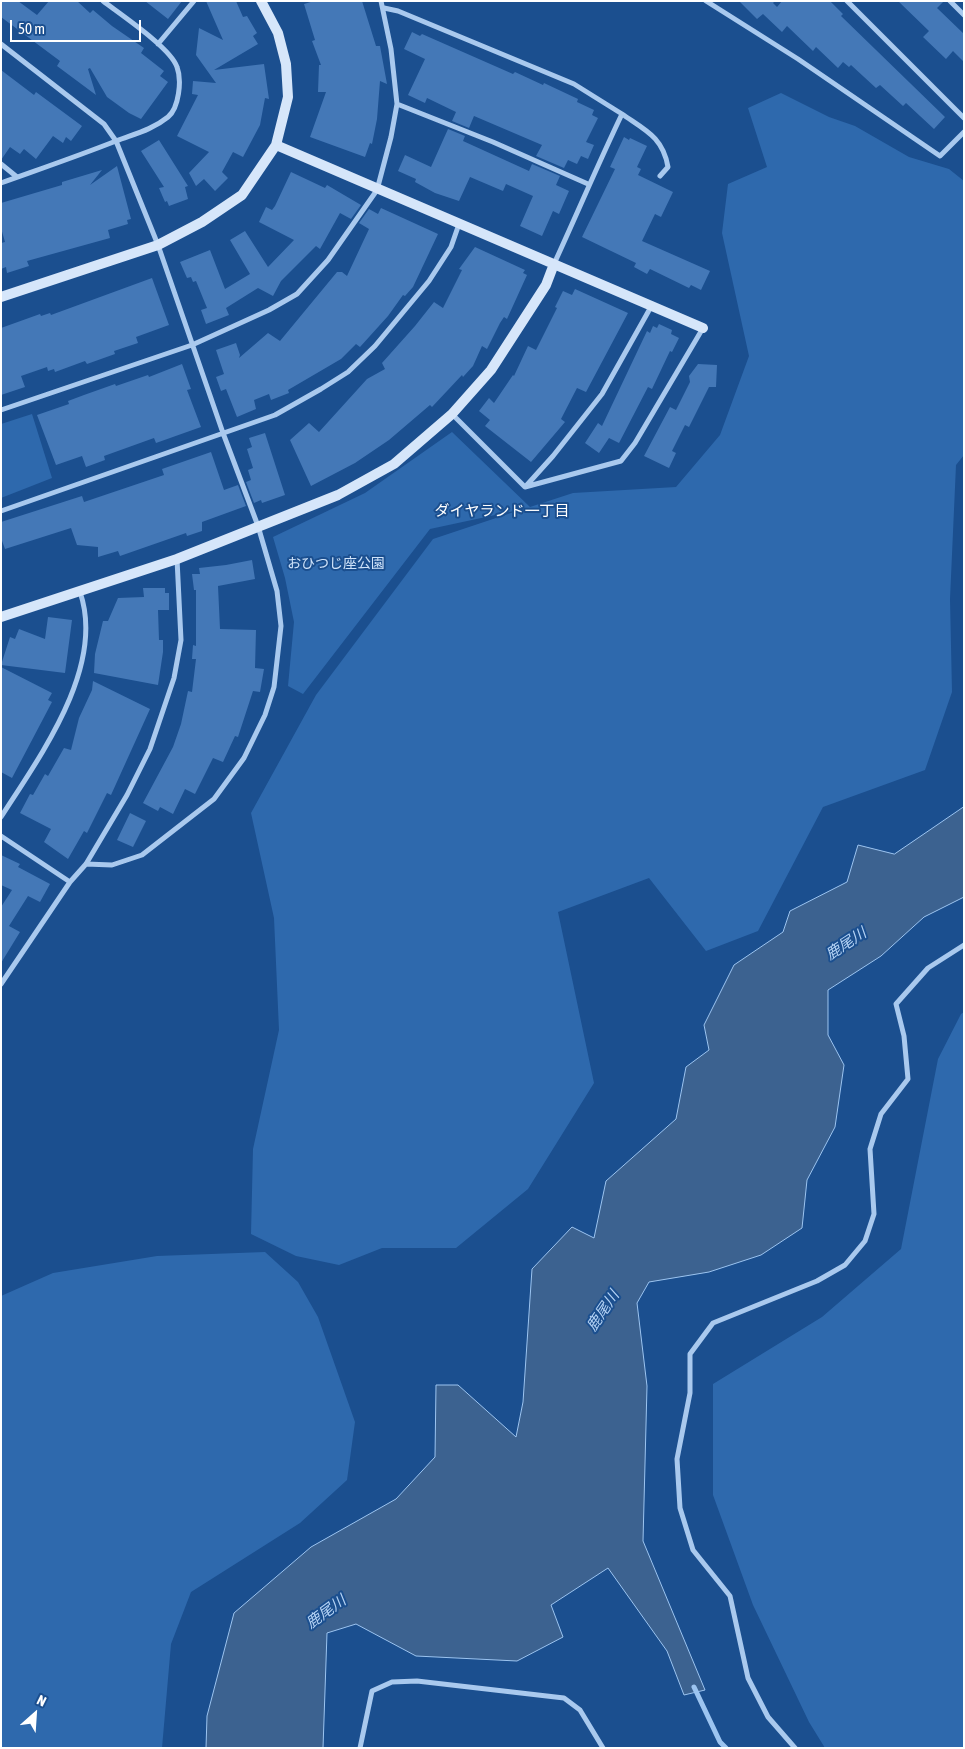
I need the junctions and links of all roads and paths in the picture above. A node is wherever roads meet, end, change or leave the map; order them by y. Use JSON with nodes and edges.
{"nodes":[{"id":1,"x":103,"y":1,"type":"edge"},
{"id":2,"x":194,"y":1,"type":"edge"},
{"id":3,"x":260,"y":1,"type":"edge"},
{"id":4,"x":381,"y":1,"type":"edge"},
{"id":5,"x":706,"y":1,"type":"edge"},
{"id":6,"x":847,"y":1,"type":"edge"},
{"id":7,"x":950,"y":1,"type":"edge"},
{"id":8,"x":384,"y":8,"type":"junction"},
{"id":9,"x":964,"y":15,"type":"edge"},
{"id":10,"x":1,"y":44,"type":"edge"},
{"id":11,"x":158,"y":44,"type":"junction"},
{"id":12,"x":397,"y":104,"type":"junction"},
{"id":13,"x":622,"y":114,"type":"junction"},
{"id":14,"x":964,"y":118,"type":"edge"},
{"id":15,"x":963,"y":134,"type":"edge"},
{"id":16,"x":116,"y":141,"type":"junction"},
{"id":17,"x":276,"y":146,"type":"junction"},
{"id":18,"x":1,"y":164,"type":"edge"},
{"id":19,"x":660,"y":176,"type":"dead end"},
{"id":20,"x":17,"y":177,"type":"junction"},
{"id":21,"x":1,"y":182,"type":"edge"},
{"id":22,"x":588,"y":184,"type":"junction"},
{"id":23,"x":376,"y":190,"type":"junction"},
{"id":24,"x":459,"y":224,"type":"junction"},
{"id":25,"x":158,"y":245,"type":"junction"},
{"id":26,"x":554,"y":264,"type":"junction"},
{"id":27,"x":1,"y":297,"type":"edge"},
{"id":28,"x":652,"y":305,"type":"junction"},
{"id":29,"x":703,"y":328,"type":"joint"},
{"id":30,"x":192,"y":345,"type":"junction"},
{"id":31,"x":1,"y":410,"type":"edge"},
{"id":32,"x":452,"y":414,"type":"junction"},
{"id":33,"x":223,"y":433,"type":"junction"},
{"id":34,"x":525,"y":487,"type":"junction"},
{"id":35,"x":1,"y":511,"type":"edge"},
{"id":36,"x":258,"y":526,"type":"junction"},
{"id":37,"x":177,"y":559,"type":"junction"},
{"id":38,"x":80,"y":592,"type":"junction"},
{"id":39,"x":1,"y":617,"type":"edge"},
{"id":40,"x":1,"y":817,"type":"edge"},
{"id":41,"x":1,"y":836,"type":"edge"},
{"id":42,"x":86,"y":864,"type":"junction"},
{"id":43,"x":70,"y":882,"type":"junction"},
{"id":44,"x":964,"y":945,"type":"edge"},
{"id":45,"x":1,"y":984,"type":"edge"},
{"id":46,"x":360,"y":1748,"type":"edge"},
{"id":47,"x":603,"y":1748,"type":"edge"},
{"id":48,"x":795,"y":1748,"type":"edge"}],
"edges":[{"from":1,"to":11,"type":"street"},
{"from":2,"to":11,"type":"street"},
{"from":3,"to":17,"type":"street"},
{"from":4,"to":8,"type":"street"},
{"from":5,"to":15,"type":"street"},
{"from":6,"to":14,"type":"street"},
{"from":7,"to":9,"type":"street"},
{"from":8,"to":12,"type":"street"},
{"from":8,"to":13,"type":"street"},
{"from":10,"to":16,"type":"street"},
{"from":11,"to":16,"type":"street"},
{"from":12,"to":22,"type":"street"},
{"from":12,"to":23,"type":"street"},
{"from":13,"to":19,"type":"street"},
{"from":13,"to":22,"type":"street"},
{"from":16,"to":20,"type":"street"},
{"from":16,"to":25,"type":"street"},
{"from":17,"to":23,"type":"street"},
{"from":17,"to":25,"type":"street"},
{"from":18,"to":20,"type":"street"},
{"from":20,"to":21,"type":"street"},
{"from":22,"to":26,"type":"street"},
{"from":23,"to":24,"type":"street"},
{"from":23,"to":30,"type":"street"},
{"from":24,"to":26,"type":"street"},
{"from":24,"to":33,"type":"street"},
{"from":25,"to":27,"type":"street"},
{"from":25,"to":30,"type":"street"},
{"from":26,"to":28,"type":"street"},
{"from":26,"to":32,"type":"street"},
{"from":28,"to":29,"type":"street"},
{"from":28,"to":34,"type":"street"},
{"from":29,"to":34,"type":"street"},
{"from":30,"to":31,"type":"street"},
{"from":30,"to":33,"type":"street"},
{"from":32,"to":34,"type":"street"},
{"from":32,"to":36,"type":"street"},
{"from":33,"to":35,"type":"street"},
{"from":33,"to":36,"type":"street"},
{"from":36,"to":37,"type":"street"},
{"from":36,"to":42,"type":"street"},
{"from":37,"to":38,"type":"street"},
{"from":37,"to":42,"type":"street"},
{"from":38,"to":39,"type":"street"},
{"from":38,"to":40,"type":"street"},
{"from":41,"to":43,"type":"street"},
{"from":42,"to":43,"type":"street"},
{"from":43,"to":45,"type":"street"},
{"from":44,"to":48,"type":"street"},
{"from":46,"to":47,"type":"street"}]}
